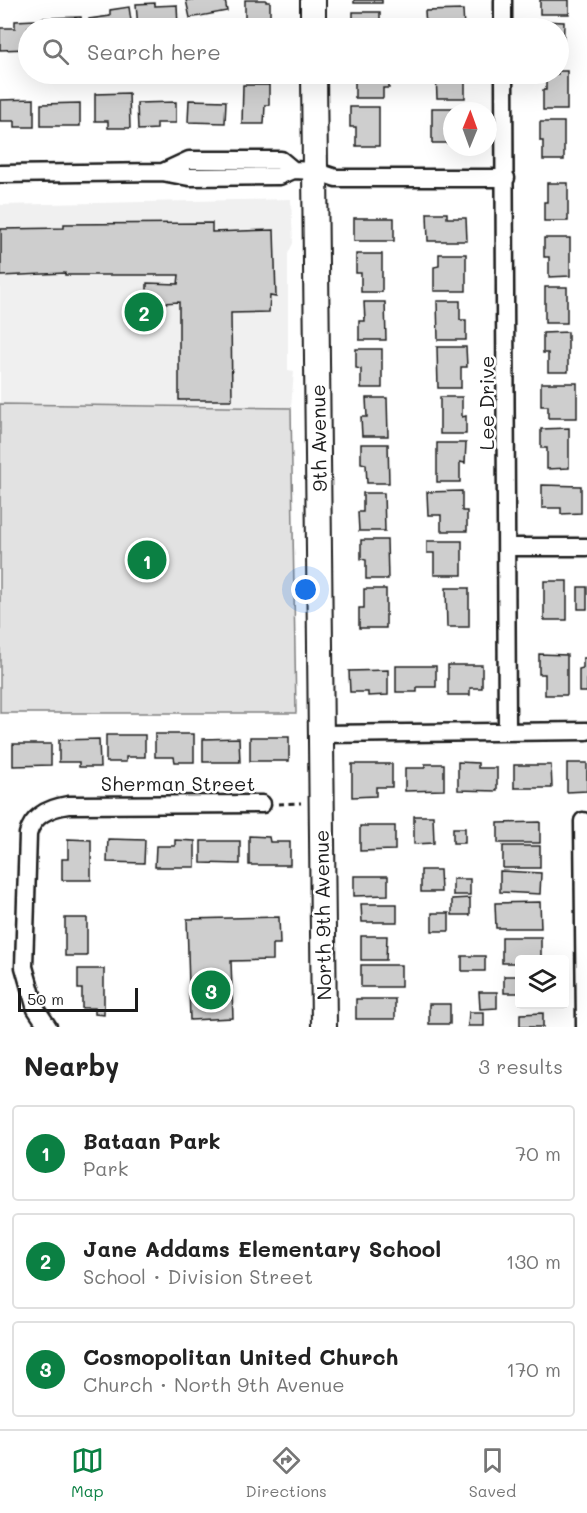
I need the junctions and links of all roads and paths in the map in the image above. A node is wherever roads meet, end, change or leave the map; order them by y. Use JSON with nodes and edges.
{"nodes":[{"id":1,"x":313,"y":0,"type":"edge"},
{"id":2,"x":503,"y":0,"type":"edge"},
{"id":3,"x":314,"y":18,"type":"edge"},
{"id":4,"x":503,"y":18,"type":"edge"},
{"id":5,"x":313,"y":84,"type":"edge"},
{"id":6,"x":504,"y":84,"type":"edge"},
{"id":7,"x":304,"y":170,"type":"junction"},
{"id":8,"x":0,"y":174,"type":"edge"},
{"id":9,"x":506,"y":178,"type":"junction"},
{"id":10,"x":507,"y":547,"type":"junction"},
{"id":11,"x":587,"y":547,"type":"edge"},
{"id":12,"x":587,"y":731,"type":"edge"},
{"id":13,"x":507,"y":732,"type":"junction"},
{"id":14,"x":321,"y":734,"type":"junction"},
{"id":15,"x":321,"y":803,"type":"junction"},
{"id":16,"x":262,"y":804,"type":"joint"},
{"id":17,"x":583,"y":821,"type":"dead end"},
{"id":18,"x":48,"y":1027,"type":"edge"},
{"id":19,"x":324,"y":1027,"type":"edge"},
{"id":20,"x":585,"y":1027,"type":"edge"}],
"edges":[{"from":1,"to":3,"type":"street"},
{"from":2,"to":4,"type":"street"},
{"from":5,"to":7,"type":"street","name":"9th Avenue"},
{"from":6,"to":9,"type":"street","name":"Lee Drive"},
{"from":7,"to":8,"type":"street"},
{"from":7,"to":9,"type":"street"},
{"from":7,"to":14,"type":"street","name":"9th Avenue"},
{"from":9,"to":10,"type":"street","name":"Lee Drive"},
{"from":10,"to":11,"type":"street"},
{"from":10,"to":13,"type":"street","name":"Lee Drive"},
{"from":12,"to":13,"type":"street"},
{"from":13,"to":14,"type":"street"},
{"from":14,"to":15,"type":"street","name":"9th Avenue"},
{"from":15,"to":16,"type":"path","name":"Sherman Street"},
{"from":15,"to":19,"type":"street","name":"North 9th Avenue"},
{"from":16,"to":18,"type":"street","name":"Sherman Street"},
{"from":17,"to":20,"type":"street"}]}
